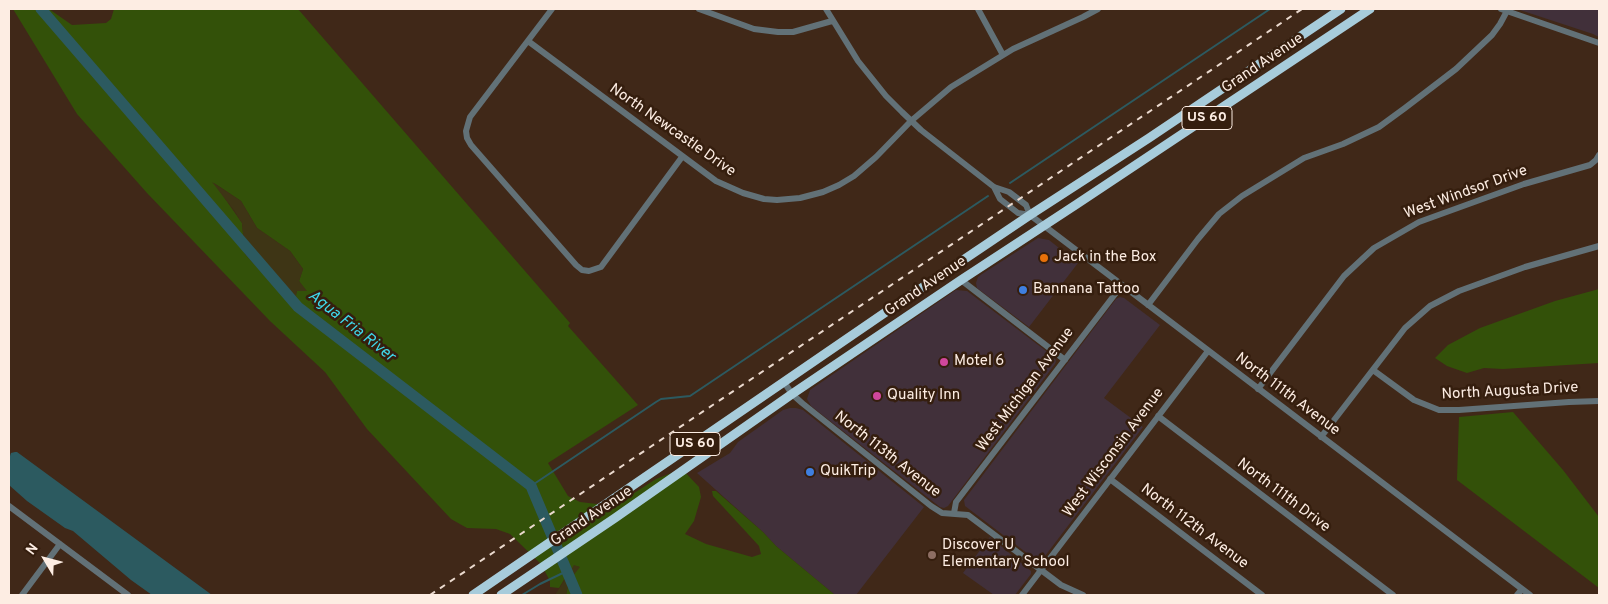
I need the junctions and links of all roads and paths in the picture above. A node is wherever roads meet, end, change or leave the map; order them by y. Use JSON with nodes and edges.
{"nodes":[{"id":1,"x":552,"y":9,"type":"edge"},
{"id":2,"x":699,"y":9,"type":"edge"},
{"id":3,"x":826,"y":9,"type":"edge"},
{"id":4,"x":978,"y":9,"type":"edge"},
{"id":5,"x":1098,"y":9,"type":"edge"},
{"id":6,"x":1341,"y":9,"type":"edge"},
{"id":7,"x":1370,"y":9,"type":"edge"},
{"id":8,"x":1504,"y":10,"type":"edge"},
{"id":9,"x":832,"y":21,"type":"junction"},
{"id":10,"x":528,"y":41,"type":"junction"},
{"id":11,"x":1599,"y":43,"type":"edge"},
{"id":12,"x":1003,"y":55,"type":"junction"},
{"id":13,"x":911,"y":121,"type":"junction"},
{"id":14,"x":1599,"y":156,"type":"edge"},
{"id":15,"x":682,"y":157,"type":"junction"},
{"id":16,"x":994,"y":187,"type":"junction"},
{"id":17,"x":1030,"y":216,"type":"junction"},
{"id":18,"x":1043,"y":226,"type":"junction"},
{"id":19,"x":1599,"y":246,"type":"edge"},
{"id":20,"x":961,"y":280,"type":"junction"},
{"id":21,"x":1122,"y":285,"type":"junction"},
{"id":22,"x":1148,"y":305,"type":"junction"},
{"id":23,"x":1208,"y":351,"type":"junction"},
{"id":24,"x":1065,"y":360,"type":"junction"},
{"id":25,"x":1373,"y":370,"type":"junction"},
{"id":26,"x":784,"y":382,"type":"junction"},
{"id":27,"x":1258,"y":389,"type":"junction"},
{"id":28,"x":792,"y":394,"type":"junction"},
{"id":29,"x":1599,"y":401,"type":"edge"},
{"id":30,"x":1158,"y":416,"type":"junction"},
{"id":31,"x":1321,"y":437,"type":"junction"},
{"id":32,"x":1110,"y":479,"type":"junction"},
{"id":33,"x":9,"y":506,"type":"edge"},
{"id":34,"x":954,"y":513,"type":"junction"},
{"id":35,"x":60,"y":544,"type":"junction"},
{"id":36,"x":1042,"y":569,"type":"junction"},
{"id":37,"x":1522,"y":589,"type":"junction"},
{"id":38,"x":125,"y":594,"type":"edge"},
{"id":39,"x":474,"y":594,"type":"edge"},
{"id":40,"x":22,"y":595,"type":"edge"},
{"id":41,"x":501,"y":595,"type":"edge"},
{"id":42,"x":1022,"y":595,"type":"edge"},
{"id":43,"x":1083,"y":595,"type":"edge"},
{"id":44,"x":1262,"y":595,"type":"edge"},
{"id":45,"x":1393,"y":595,"type":"edge"},
{"id":46,"x":1517,"y":595,"type":"edge"},
{"id":47,"x":1530,"y":595,"type":"edge"}],
"edges":[{"from":1,"to":10,"type":"street"},
{"from":2,"to":9,"type":"street"},
{"from":3,"to":9,"type":"street","name":"North 111th Avenue"},
{"from":4,"to":12,"type":"street"},
{"from":5,"to":12,"type":"street","name":"North Newcastle Drive"},
{"from":6,"to":17,"type":"highway","name":"Grand Avenue","number":"US 60"},
{"from":7,"to":18,"type":"highway","name":"Grand Avenue","number":"US 60"},
{"from":8,"to":11,"type":"street"},
{"from":8,"to":22,"type":"street"},
{"from":9,"to":13,"type":"street","name":"North 111th Avenue"},
{"from":10,"to":15,"type":"street","name":"North Newcastle Drive"},
{"from":10,"to":15,"type":"street"},
{"from":12,"to":13,"type":"street","name":"North Newcastle Drive"},
{"from":13,"to":15,"type":"street","name":"North Newcastle Drive"},
{"from":13,"to":16,"type":"street","name":"North 111th Avenue"},
{"from":14,"to":27,"type":"street","name":"West Windsor Drive"},
{"from":16,"to":17,"type":"street","name":"North 111th Avenue"},
{"from":16,"to":17,"type":"street","name":"North 111th Avenue"},
{"from":17,"to":18,"type":"street","name":"North 111th Avenue"},
{"from":17,"to":26,"type":"highway","name":"Grand Avenue","number":"US 60"},
{"from":18,"to":20,"type":"highway","name":"Grand Avenue","number":"US 60"},
{"from":18,"to":21,"type":"street","name":"North 111th Avenue"},
{"from":19,"to":25,"type":"street"},
{"from":20,"to":24,"type":"street"},
{"from":20,"to":28,"type":"highway","name":"Grand Avenue","number":"US 60"},
{"from":21,"to":22,"type":"street","name":"North 111th Avenue"},
{"from":21,"to":24,"type":"street","name":"West Michigan Avenue"},
{"from":22,"to":23,"type":"street","name":"North 111th Avenue"},
{"from":23,"to":27,"type":"street","name":"North 111th Avenue"},
{"from":23,"to":30,"type":"street","name":"West Wisconsin Avenue"},
{"from":24,"to":34,"type":"street","name":"West Michigan Avenue"},
{"from":25,"to":29,"type":"street","name":"North Augusta Drive"},
{"from":25,"to":31,"type":"street"},
{"from":26,"to":28,"type":"street","name":"North 113th Avenue"},
{"from":26,"to":39,"type":"highway","name":"Grand Avenue","number":"US 60"},
{"from":27,"to":31,"type":"street","name":"North 111th Avenue"},
{"from":28,"to":34,"type":"street","name":"North 113th Avenue"},
{"from":28,"to":41,"type":"highway","name":"Grand Avenue","number":"US 60"},
{"from":30,"to":32,"type":"street","name":"West Wisconsin Avenue"},
{"from":30,"to":45,"type":"street","name":"North 111th Drive"},
{"from":31,"to":37,"type":"street","name":"North 111th Avenue"},
{"from":32,"to":36,"type":"street","name":"West Wisconsin Avenue"},
{"from":32,"to":44,"type":"street","name":"North 112th Avenue"},
{"from":33,"to":35,"type":"street"},
{"from":34,"to":36,"type":"street","name":"North 113th Avenue"},
{"from":35,"to":38,"type":"street"},
{"from":35,"to":40,"type":"street"},
{"from":36,"to":42,"type":"street","name":"West Wisconsin Avenue"},
{"from":36,"to":43,"type":"street","name":"North 113th Avenue"},
{"from":37,"to":46,"type":"street"},
{"from":37,"to":47,"type":"street","name":"North 111th Avenue"}]}
